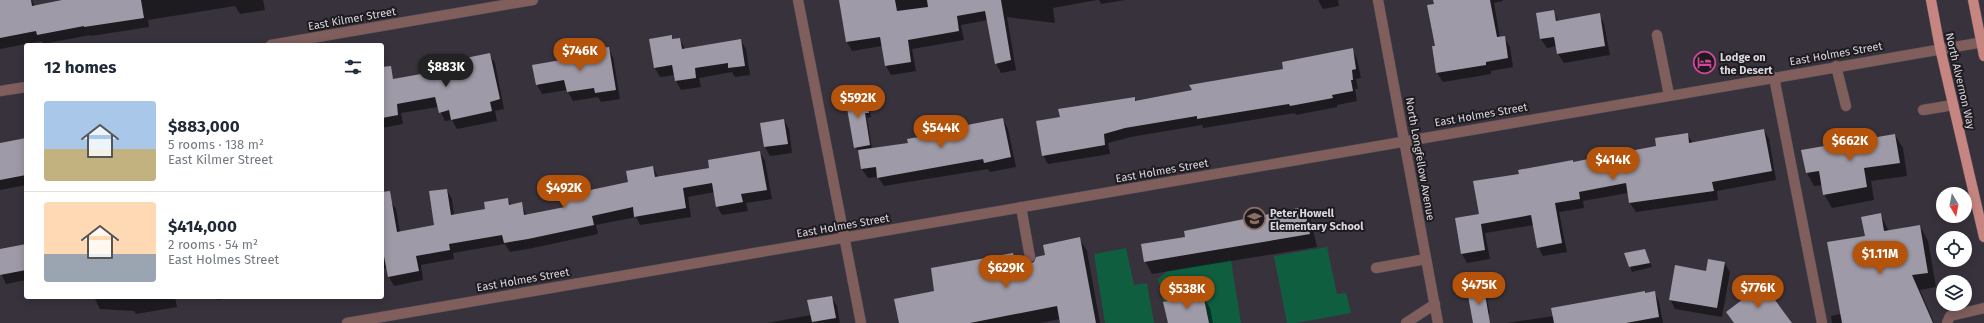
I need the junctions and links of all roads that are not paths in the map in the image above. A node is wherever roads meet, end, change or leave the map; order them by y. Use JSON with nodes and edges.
{"nodes":[{"id":1,"x":533,"y":0,"type":"edge"},
{"id":2,"x":798,"y":0,"type":"edge"},
{"id":3,"x":1378,"y":0,"type":"edge"},
{"id":4,"x":1931,"y":0,"type":"edge"},
{"id":5,"x":1973,"y":0,"type":"edge"},
{"id":6,"x":1657,"y":35,"type":"dead end"},
{"id":7,"x":1983,"y":42,"type":"edge"},
{"id":8,"x":283,"y":43,"type":"edge"},
{"id":9,"x":1940,"y":48,"type":"junction"},
{"id":10,"x":1984,"y":56,"type":"edge"},
{"id":11,"x":1836,"y":66,"type":"junction"},
{"id":12,"x":1774,"y":77,"type":"junction"},
{"id":13,"x":24,"y":87,"type":"edge"},
{"id":14,"x":0,"y":92,"type":"edge"},
{"id":15,"x":1669,"y":95,"type":"junction"},
{"id":16,"x":1953,"y":105,"type":"junction"},
{"id":17,"x":1846,"y":106,"type":"dead end"},
{"id":18,"x":1923,"y":110,"type":"dead end"},
{"id":19,"x":1404,"y":141,"type":"junction"},
{"id":20,"x":1021,"y":208,"type":"junction"},
{"id":21,"x":1984,"y":237,"type":"edge"},
{"id":22,"x":844,"y":238,"type":"junction"},
{"id":23,"x":1030,"y":257,"type":"dead end"},
{"id":24,"x":1426,"y":259,"type":"junction"},
{"id":25,"x":1376,"y":268,"type":"dead end"},
{"id":26,"x":1435,"y":304,"type":"junction"},
{"id":27,"x":1984,"y":308,"type":"edge"},
{"id":28,"x":347,"y":323,"type":"edge"},
{"id":29,"x":860,"y":323,"type":"edge"},
{"id":30,"x":1406,"y":323,"type":"edge"},
{"id":31,"x":1438,"y":323,"type":"edge"},
{"id":32,"x":1822,"y":323,"type":"edge"},
{"id":33,"x":1947,"y":323,"type":"edge"}],
"edges":[{"from":1,"to":8,"type":"street","name":"East Kilmer Street"},
{"from":2,"to":22,"type":"street"},
{"from":3,"to":19,"type":"street","name":"North Longfellow Avenue"},
{"from":4,"to":9,"type":"main road","name":"North Alvernon Way"},
{"from":5,"to":7,"type":"main road"},
{"from":6,"to":15,"type":"street"},
{"from":7,"to":9,"type":"street","name":"East Holmes Street"},
{"from":7,"to":10,"type":"main road"},
{"from":9,"to":11,"type":"street","name":"East Holmes Street"},
{"from":9,"to":16,"type":"main road","name":"North Alvernon Way"},
{"from":11,"to":12,"type":"street","name":"East Holmes Street"},
{"from":11,"to":17,"type":"street"},
{"from":12,"to":15,"type":"street","name":"East Holmes Street"},
{"from":12,"to":32,"type":"street"},
{"from":13,"to":14,"type":"street"},
{"from":15,"to":19,"type":"street","name":"East Holmes Street"},
{"from":16,"to":18,"type":"street"},
{"from":16,"to":21,"type":"main road","name":"North Alvernon Way"},
{"from":19,"to":20,"type":"street","name":"East Holmes Street"},
{"from":19,"to":24,"type":"street","name":"North Longfellow Avenue"},
{"from":20,"to":22,"type":"street","name":"East Holmes Street"},
{"from":20,"to":23,"type":"street"},
{"from":22,"to":28,"type":"street","name":"East Holmes Street"},
{"from":22,"to":29,"type":"street"},
{"from":24,"to":25,"type":"street"},
{"from":24,"to":26,"type":"street","name":"North Longfellow Avenue"},
{"from":26,"to":30,"type":"street"},
{"from":26,"to":31,"type":"street","name":"North Longfellow Avenue"},
{"from":27,"to":33,"type":"street"}]}
